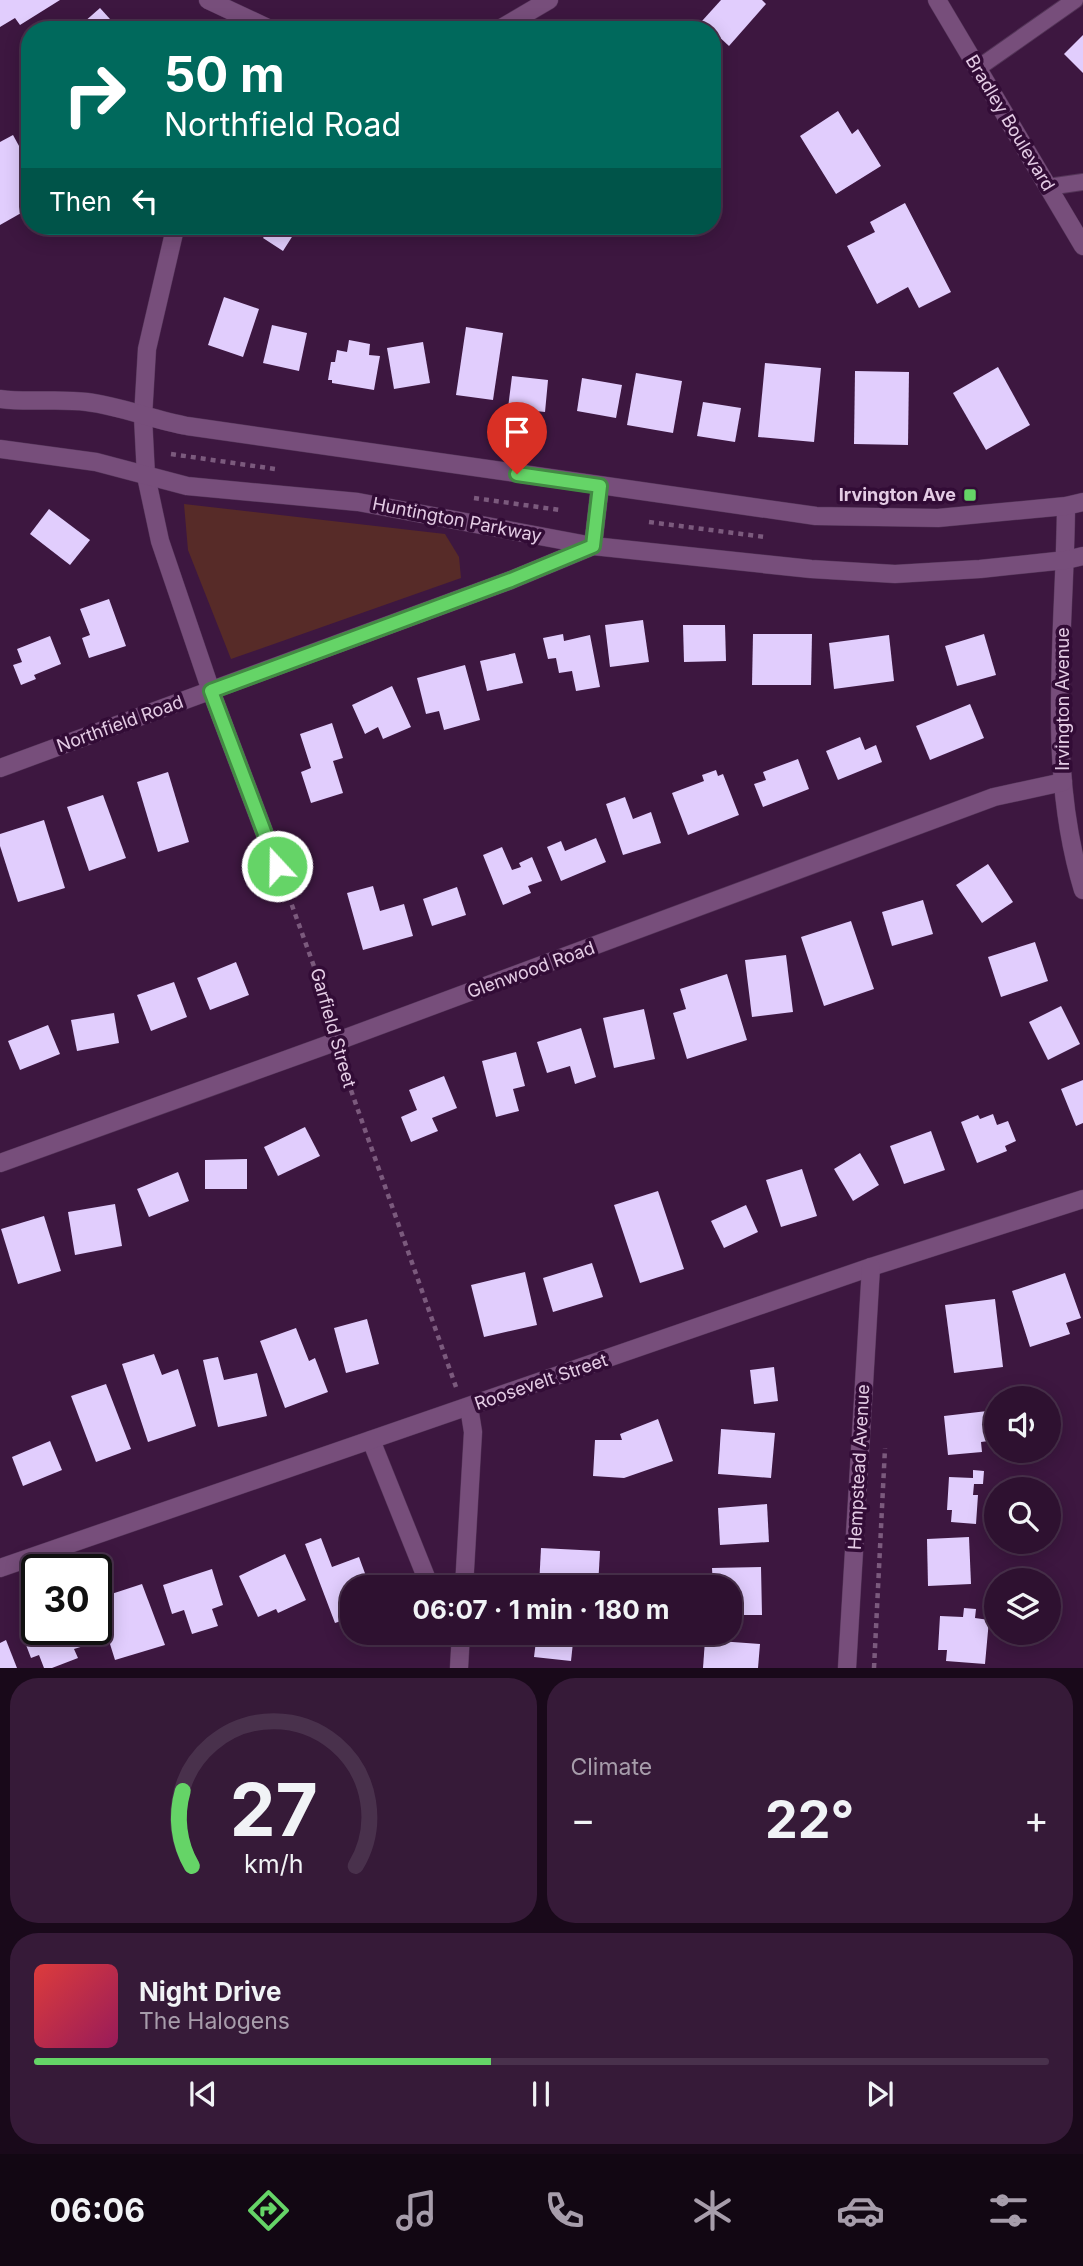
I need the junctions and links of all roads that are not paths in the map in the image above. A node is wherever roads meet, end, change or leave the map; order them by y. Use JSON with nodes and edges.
{"nodes":[{"id":1,"x":208,"y":0,"type":"edge"},
{"id":2,"x":549,"y":0,"type":"edge"},
{"id":3,"x":937,"y":0,"type":"edge"},
{"id":4,"x":1075,"y":0,"type":"edge"},
{"id":5,"x":253,"y":21,"type":"edge"},
{"id":6,"x":513,"y":21,"type":"edge"},
{"id":7,"x":978,"y":68,"type":"junction"},
{"id":8,"x":1083,"y":182,"type":"edge"},
{"id":9,"x":1048,"y":187,"type":"junction"},
{"id":10,"x":174,"y":235,"type":"edge"},
{"id":11,"x":1083,"y":246,"type":"edge"},
{"id":12,"x":0,"y":399,"type":"edge"},
{"id":13,"x":144,"y":417,"type":"junction"},
{"id":14,"x":0,"y":449,"type":"edge"},
{"id":15,"x":146,"y":475,"type":"junction"},
{"id":16,"x":600,"y":486,"type":"junction"},
{"id":17,"x":1075,"y":504,"type":"edge"},
{"id":18,"x":593,"y":546,"type":"junction"},
{"id":19,"x":1074,"y":558,"type":"edge"},
{"id":20,"x":211,"y":691,"type":"junction"},
{"id":21,"x":0,"y":768,"type":"edge"},
{"id":22,"x":1063,"y":782,"type":"junction"},
{"id":23,"x":277,"y":866,"type":"road end"},
{"id":24,"x":1083,"y":890,"type":"edge"},
{"id":25,"x":0,"y":1163,"type":"edge"},
{"id":26,"x":1083,"y":1199,"type":"edge"},
{"id":27,"x":871,"y":1268,"type":"junction"},
{"id":28,"x":469,"y":1407,"type":"junction"},
{"id":29,"x":371,"y":1440,"type":"junction"},
{"id":30,"x":0,"y":1568,"type":"edge"},
{"id":31,"x":425,"y":1575,"type":"edge"},
{"id":32,"x":465,"y":1575,"type":"edge"},
{"id":33,"x":452,"y":1645,"type":"edge"},
{"id":34,"x":460,"y":1645,"type":"edge"},
{"id":35,"x":459,"y":1665,"type":"edge"},
{"id":36,"x":847,"y":1668,"type":"edge"}],
"edges":[{"from":1,"to":5,"type":"street"},
{"from":2,"to":6,"type":"street"},
{"from":3,"to":7,"type":"street","name":"Bradley Boulevard"},
{"from":4,"to":7,"type":"lane"},
{"from":7,"to":9,"type":"street","name":"Bradley Boulevard"},
{"from":8,"to":9,"type":"lane"},
{"from":9,"to":11,"type":"street","name":"Bradley Boulevard"},
{"from":10,"to":13,"type":"street"},
{"from":12,"to":13,"type":"street"},
{"from":13,"to":15,"type":"street"},
{"from":13,"to":16,"type":"street"},
{"from":14,"to":15,"type":"street","name":"Huntington Parkway"},
{"from":15,"to":18,"type":"street","name":"Huntington Parkway"},
{"from":15,"to":20,"type":"street"},
{"from":16,"to":17,"type":"street"},
{"from":16,"to":18,"type":"street"},
{"from":17,"to":19,"type":"street","name":"Irvington Avenue"},
{"from":18,"to":19,"type":"street","name":"Huntington Parkway"},
{"from":18,"to":20,"type":"street","name":"Northfield Road"},
{"from":19,"to":22,"type":"street","name":"Irvington Avenue"},
{"from":20,"to":21,"type":"street","name":"Northfield Road"},
{"from":20,"to":23,"type":"street"},
{"from":22,"to":24,"type":"street","name":"Irvington Avenue"},
{"from":22,"to":25,"type":"street","name":"Glenwood Road"},
{"from":26,"to":27,"type":"street","name":"Roosevelt Street"},
{"from":27,"to":28,"type":"street","name":"Roosevelt Street"},
{"from":27,"to":36,"type":"street","name":"Hempstead Avenue"},
{"from":28,"to":29,"type":"street","name":"Roosevelt Street"},
{"from":28,"to":32,"type":"street"},
{"from":29,"to":30,"type":"street","name":"Roosevelt Street"},
{"from":29,"to":31,"type":"street"},
{"from":33,"to":35,"type":"street"},
{"from":34,"to":35,"type":"street"}]}
